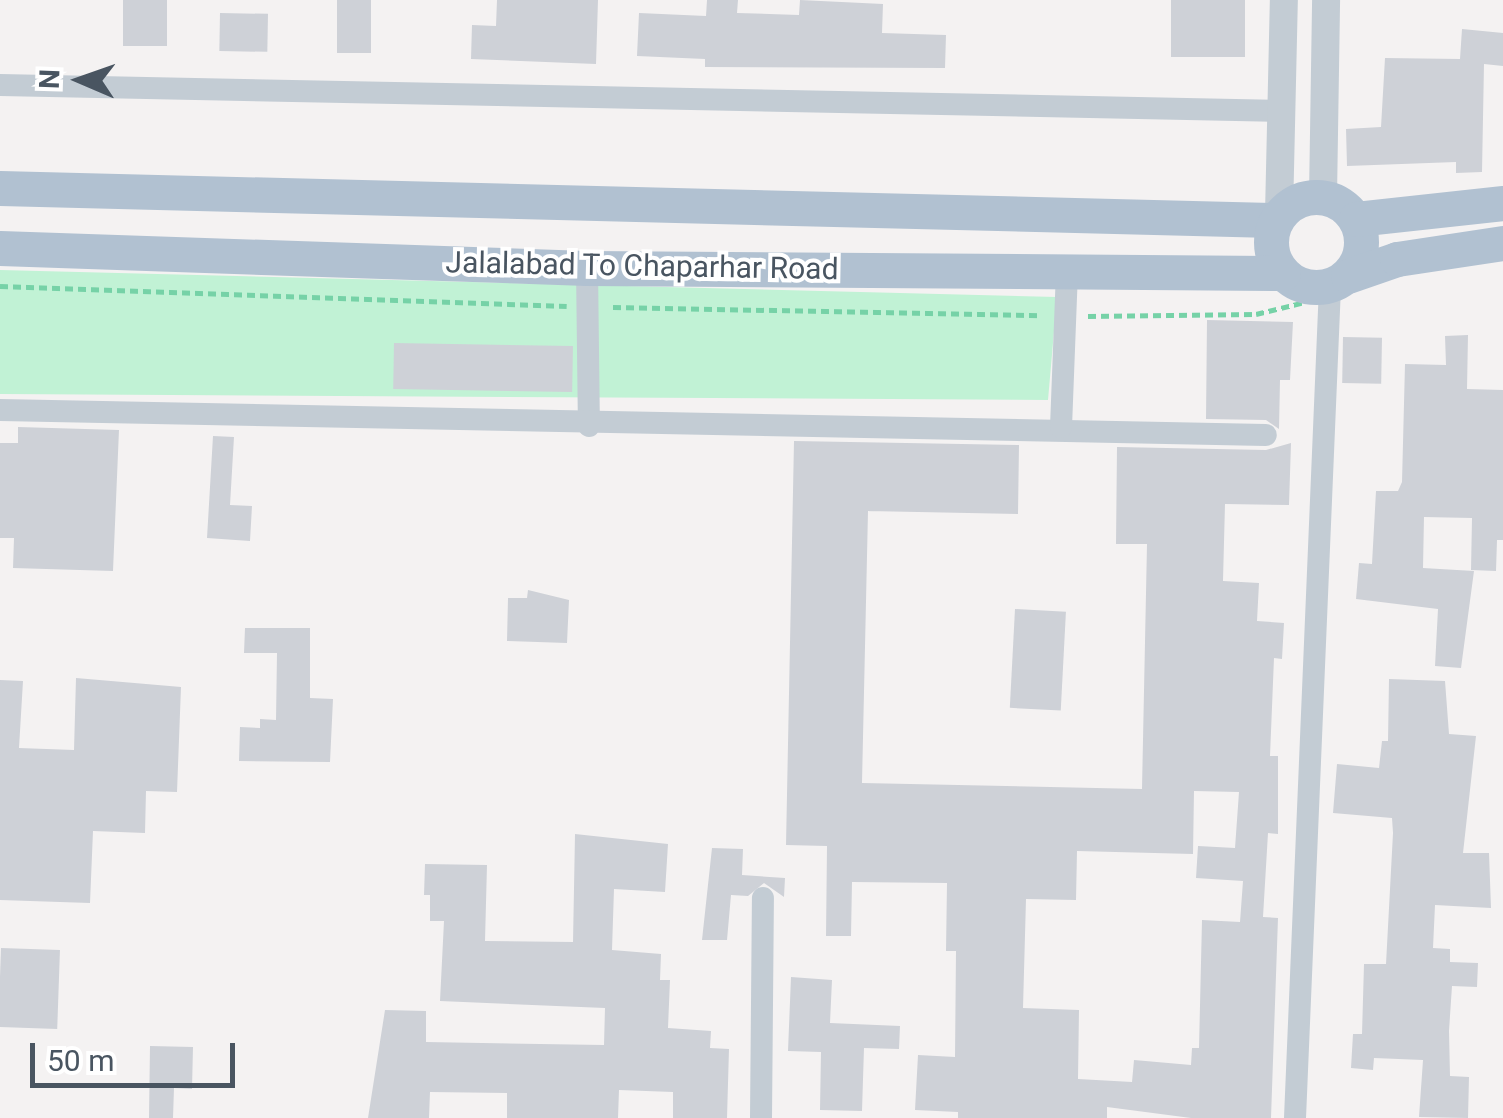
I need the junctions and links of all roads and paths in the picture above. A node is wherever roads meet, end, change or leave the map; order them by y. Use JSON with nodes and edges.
{"nodes":[{"id":1,"x":1284,"y":0,"type":"edge"},
{"id":2,"x":1326,"y":0,"type":"edge"},
{"id":3,"x":0,"y":85,"type":"edge"},
{"id":4,"x":1281,"y":111,"type":"junction"},
{"id":5,"x":0,"y":188,"type":"edge"},
{"id":6,"x":1322,"y":196,"type":"junction"},
{"id":7,"x":1503,"y":202,"type":"edge"},
{"id":8,"x":1278,"y":217,"type":"junction"},
{"id":9,"x":1356,"y":219,"type":"junction"},
{"id":10,"x":1503,"y":243,"type":"edge"},
{"id":11,"x":0,"y":248,"type":"edge"},
{"id":12,"x":586,"y":268,"type":"junction"},
{"id":13,"x":1067,"y":272,"type":"junction"},
{"id":14,"x":1283,"y":273,"type":"junction"},
{"id":15,"x":1339,"y":281,"type":"junction"},
{"id":16,"x":0,"y":410,"type":"edge"},
{"id":17,"x":589,"y":426,"type":"junction"},
{"id":18,"x":1062,"y":428,"type":"junction"},
{"id":19,"x":1266,"y":435,"type":"dead end"},
{"id":20,"x":763,"y":898,"type":"dead end"},
{"id":21,"x":761,"y":1118,"type":"edge"},
{"id":22,"x":1295,"y":1118,"type":"edge"}],
"edges":[{"from":1,"to":4,"type":"street"},
{"from":2,"to":6,"type":"street"},
{"from":3,"to":4,"type":"street"},
{"from":4,"to":8,"type":"street"},
{"from":5,"to":8,"type":"main road","name":"Jalalabad To Chaparhar Road"},
{"from":6,"to":8,"type":"main road"},
{"from":6,"to":9,"type":"main road"},
{"from":7,"to":9,"type":"main road"},
{"from":8,"to":14,"type":"main road"},
{"from":9,"to":15,"type":"main road"},
{"from":10,"to":15,"type":"main road"},
{"from":11,"to":12,"type":"main road","name":"Jalalabad To Chaparhar Road"},
{"from":12,"to":13,"type":"main road","name":"Jalalabad To Chaparhar Road"},
{"from":12,"to":17,"type":"street"},
{"from":13,"to":14,"type":"main road","name":"Jalalabad To Chaparhar Road"},
{"from":13,"to":18,"type":"street"},
{"from":14,"to":15,"type":"main road"},
{"from":15,"to":22,"type":"street"},
{"from":16,"to":17,"type":"street"},
{"from":17,"to":18,"type":"street"},
{"from":18,"to":19,"type":"street"},
{"from":20,"to":21,"type":"street"}]}
